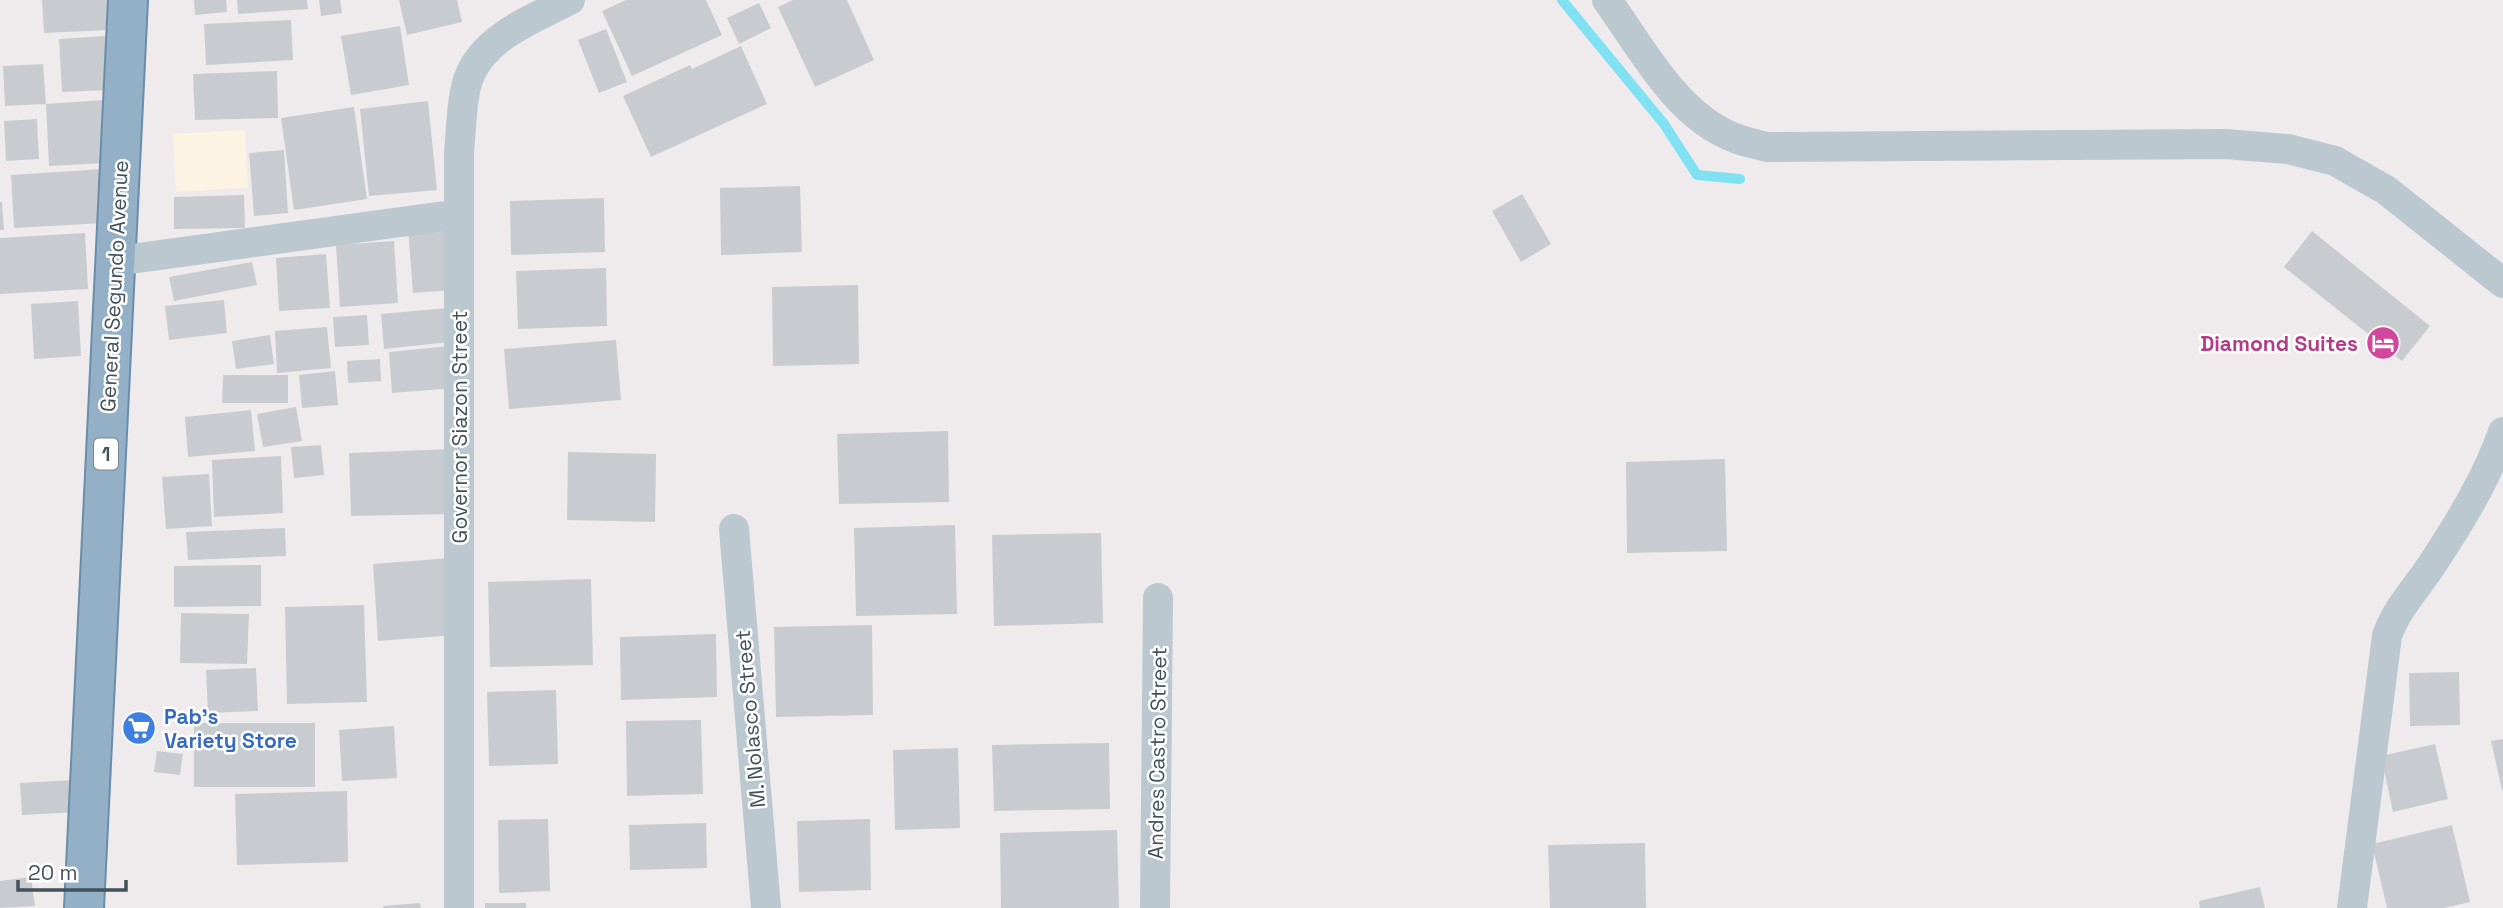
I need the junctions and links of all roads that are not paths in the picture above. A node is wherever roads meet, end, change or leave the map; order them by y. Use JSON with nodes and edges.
{"nodes":[{"id":1,"x":128,"y":0,"type":"edge"},
{"id":2,"x":570,"y":0,"type":"edge"},
{"id":3,"x":1607,"y":0,"type":"edge"},
{"id":4,"x":459,"y":214,"type":"junction"},
{"id":5,"x":116,"y":261,"type":"junction"},
{"id":6,"x":2503,"y":283,"type":"edge"},
{"id":7,"x":2503,"y":432,"type":"edge"},
{"id":8,"x":734,"y":529,"type":"dead end"},
{"id":9,"x":1158,"y":598,"type":"dead end"},
{"id":10,"x":84,"y":908,"type":"edge"},
{"id":11,"x":459,"y":908,"type":"edge"},
{"id":12,"x":766,"y":908,"type":"edge"},
{"id":13,"x":1155,"y":908,"type":"edge"},
{"id":14,"x":2351,"y":908,"type":"edge"}],
"edges":[{"from":1,"to":5,"type":"highway","name":"General Segundo Avenue","number":"1"},
{"from":2,"to":4,"type":"street","name":"Governor Siazon Street"},
{"from":3,"to":6,"type":"street"},
{"from":4,"to":5,"type":"street"},
{"from":4,"to":11,"type":"street","name":"Governor Siazon Street"},
{"from":5,"to":10,"type":"highway","name":"General Segundo Avenue","number":"1"},
{"from":7,"to":14,"type":"street"},
{"from":8,"to":12,"type":"street","name":"M. Nolasco Street"},
{"from":9,"to":13,"type":"street","name":"Andres Castro Street"}]}
